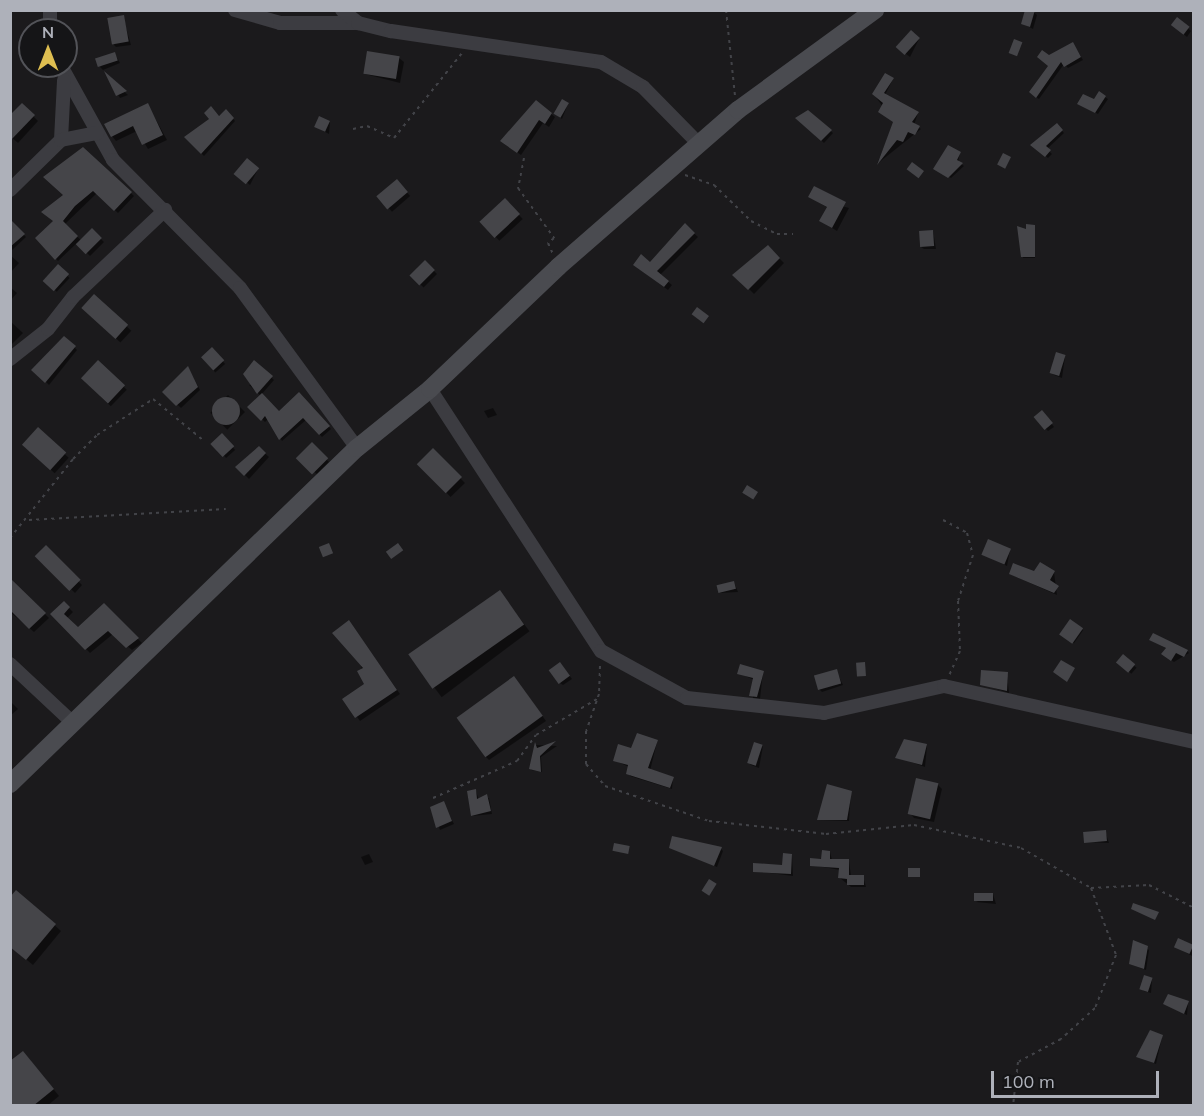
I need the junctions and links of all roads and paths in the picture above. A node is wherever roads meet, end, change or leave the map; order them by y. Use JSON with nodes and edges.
{"nodes":[{"id":1,"x":235,"y":10,"type":"edge"},
{"id":2,"x":342,"y":10,"type":"edge"},
{"id":3,"x":726,"y":10,"type":"edge"},
{"id":4,"x":875,"y":10,"type":"edge"},
{"id":5,"x":358,"y":24,"type":"junction"},
{"id":6,"x":462,"y":39,"type":"junction"},
{"id":7,"x":64,"y":78,"type":"edge"},
{"id":8,"x":68,"y":78,"type":"edge"},
{"id":9,"x":738,"y":110,"type":"junction"},
{"id":10,"x":353,"y":129,"type":"dead end"},
{"id":11,"x":97,"y":133,"type":"junction"},
{"id":12,"x":61,"y":140,"type":"junction"},
{"id":13,"x":698,"y":143,"type":"junction"},
{"id":14,"x":524,"y":158,"type":"dead end"},
{"id":15,"x":668,"y":170,"type":"junction"},
{"id":16,"x":10,"y":190,"type":"edge"},
{"id":17,"x":165,"y":210,"type":"junction"},
{"id":18,"x":793,"y":234,"type":"dead end"},
{"id":19,"x":558,"y":267,"type":"junction"},
{"id":20,"x":10,"y":359,"type":"edge"},
{"id":21,"x":430,"y":389,"type":"junction"},
{"id":22,"x":204,"y":440,"type":"dead end"},
{"id":23,"x":357,"y":448,"type":"junction"},
{"id":24,"x":226,"y":509,"type":"dead end"},
{"id":25,"x":29,"y":520,"type":"junction"},
{"id":26,"x":943,"y":520,"type":"dead end"},
{"id":27,"x":10,"y":538,"type":"edge"},
{"id":28,"x":601,"y":651,"type":"junction"},
{"id":29,"x":10,"y":664,"type":"edge"},
{"id":30,"x":944,"y":686,"type":"junction"},
{"id":31,"x":597,"y":699,"type":"junction"},
{"id":32,"x":73,"y":723,"type":"junction"},
{"id":33,"x":1194,"y":742,"type":"edge"},
{"id":34,"x":10,"y":784,"type":"edge"},
{"id":35,"x":433,"y":798,"type":"dead end"},
{"id":36,"x":1091,"y":888,"type":"junction"},
{"id":37,"x":1194,"y":908,"type":"edge"},
{"id":38,"x":1013,"y":1106,"type":"edge"}],
"edges":[{"from":1,"to":5,"type":"street"},
{"from":2,"to":5,"type":"street"},
{"from":3,"to":9,"type":"path"},
{"from":4,"to":9,"type":"main road"},
{"from":5,"to":6,"type":"street"},
{"from":6,"to":10,"type":"path"},
{"from":6,"to":13,"type":"street"},
{"from":7,"to":12,"type":"street"},
{"from":8,"to":11,"type":"street"},
{"from":9,"to":13,"type":"main road"},
{"from":11,"to":12,"type":"street"},
{"from":11,"to":17,"type":"street"},
{"from":12,"to":16,"type":"street"},
{"from":13,"to":15,"type":"main road"},
{"from":14,"to":19,"type":"path"},
{"from":15,"to":18,"type":"path"},
{"from":15,"to":19,"type":"main road"},
{"from":17,"to":20,"type":"street"},
{"from":17,"to":23,"type":"street"},
{"from":19,"to":21,"type":"main road"},
{"from":21,"to":23,"type":"main road"},
{"from":21,"to":28,"type":"street"},
{"from":22,"to":25,"type":"path"},
{"from":23,"to":32,"type":"main road"},
{"from":24,"to":25,"type":"path"},
{"from":25,"to":27,"type":"path"},
{"from":26,"to":30,"type":"path"},
{"from":28,"to":30,"type":"street"},
{"from":28,"to":31,"type":"path"},
{"from":29,"to":32,"type":"street"},
{"from":30,"to":33,"type":"street"},
{"from":31,"to":35,"type":"path"},
{"from":31,"to":36,"type":"path"},
{"from":32,"to":34,"type":"main road"},
{"from":36,"to":37,"type":"path"},
{"from":36,"to":38,"type":"path"}]}
